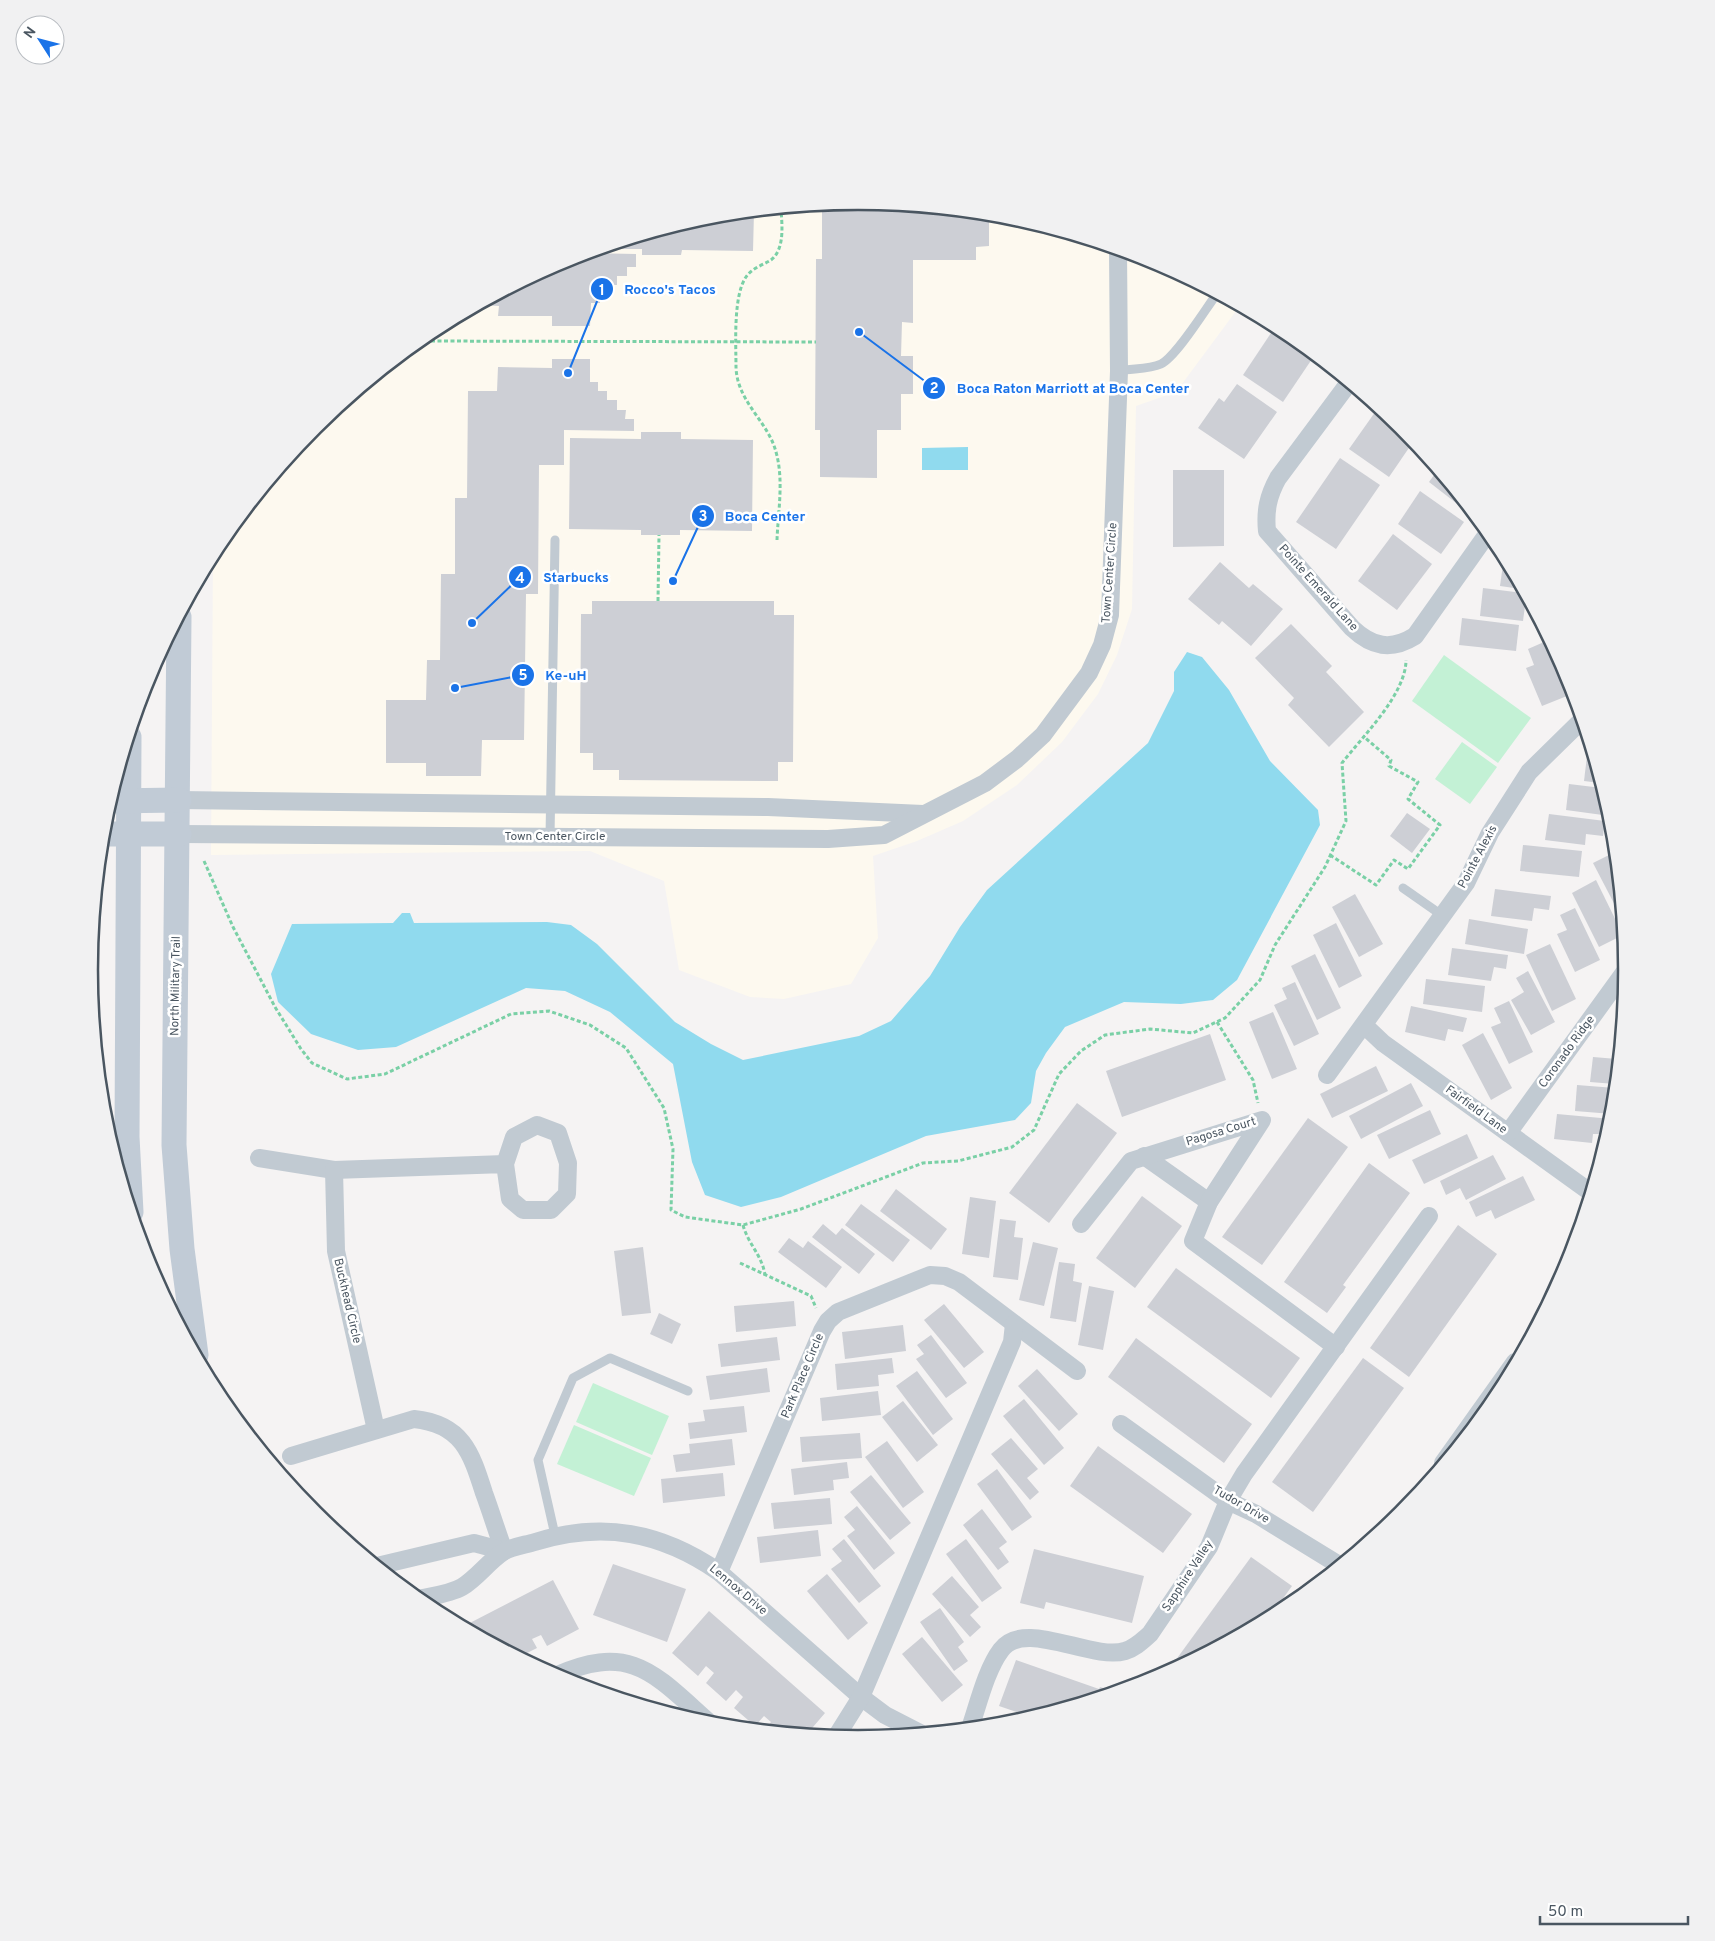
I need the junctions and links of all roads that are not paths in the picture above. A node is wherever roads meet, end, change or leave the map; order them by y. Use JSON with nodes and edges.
{"nodes":[{"id":1,"x":1118,"y":257,"type":"edge"},
{"id":2,"x":1213,"y":299,"type":"edge"},
{"id":3,"x":1119,"y":371,"type":"junction"},
{"id":4,"x":1345,"y":388,"type":"edge"},
{"id":5,"x":555,"y":540,"type":"dead end"},
{"id":6,"x":1483,"y":540,"type":"edge"},
{"id":7,"x":179,"y":628,"type":"edge"},
{"id":8,"x":1577,"y":725,"type":"edge"},
{"id":9,"x":123,"y":773,"type":"edge"},
{"id":10,"x":119,"y":800,"type":"edge"},
{"id":11,"x":179,"y":800,"type":"junction"},
{"id":12,"x":550,"y":805,"type":"junction"},
{"id":13,"x":926,"y":815,"type":"junction"},
{"id":14,"x":110,"y":834,"type":"edge"},
{"id":15,"x":127,"y":834,"type":"junction"},
{"id":16,"x":178,"y":834,"type":"junction"},
{"id":17,"x":550,"y":837,"type":"junction"},
{"id":18,"x":1403,"y":888,"type":"dead end"},
{"id":19,"x":1442,"y":916,"type":"junction"},
{"id":20,"x":1618,"y":982,"type":"edge"},
{"id":21,"x":1364,"y":1025,"type":"junction"},
{"id":22,"x":1327,"y":1076,"type":"dead end"},
{"id":23,"x":1508,"y":1134,"type":"junction"},
{"id":24,"x":1144,"y":1156,"type":"junction"},
{"id":25,"x":258,"y":1158,"type":"dead end"},
{"id":26,"x":505,"y":1164,"type":"junction"},
{"id":27,"x":334,"y":1170,"type":"junction"},
{"id":28,"x":130,"y":1189,"type":"edge"},
{"id":29,"x":1585,"y":1189,"type":"edge"},
{"id":30,"x":1209,"y":1202,"type":"junction"},
{"id":31,"x":1429,"y":1216,"type":"dead end"},
{"id":32,"x":1081,"y":1224,"type":"dead end"},
{"id":33,"x":1014,"y":1324,"type":"junction"},
{"id":34,"x":194,"y":1341,"type":"edge"},
{"id":35,"x":1336,"y":1347,"type":"junction"},
{"id":36,"x":1078,"y":1371,"type":"dead end"},
{"id":37,"x":688,"y":1391,"type":"dead end"},
{"id":38,"x":1121,"y":1424,"type":"dead end"},
{"id":39,"x":376,"y":1430,"type":"junction"},
{"id":40,"x":292,"y":1456,"type":"dead end"},
{"id":41,"x":1228,"y":1501,"type":"junction"},
{"id":42,"x":555,"y":1535,"type":"junction"},
{"id":43,"x":504,"y":1552,"type":"junction"},
{"id":44,"x":1334,"y":1562,"type":"edge"},
{"id":45,"x":384,"y":1564,"type":"edge"},
{"id":46,"x":719,"y":1572,"type":"junction"},
{"id":47,"x":428,"y":1597,"type":"edge"},
{"id":48,"x":564,"y":1672,"type":"edge"},
{"id":49,"x":861,"y":1697,"type":"junction"},
{"id":50,"x":699,"y":1714,"type":"edge"},
{"id":51,"x":972,"y":1721,"type":"edge"},
{"id":52,"x":911,"y":1729,"type":"edge"},
{"id":53,"x":841,"y":1730,"type":"edge"}],
"edges":[{"from":1,"to":3,"type":"street","name":"Town Center Circle"},
{"from":2,"to":3,"type":"lane"},
{"from":3,"to":13,"type":"street","name":"Town Center Circle"},
{"from":4,"to":6,"type":"street","name":"Pointe Emerald Lane"},
{"from":5,"to":12,"type":"lane"},
{"from":7,"to":11,"type":"main road","name":"North Military Trail"},
{"from":8,"to":19,"type":"street","name":"Pointe Alexis"},
{"from":9,"to":10,"type":"main road"},
{"from":10,"to":11,"type":"main road"},
{"from":10,"to":15,"type":"main road"},
{"from":11,"to":12,"type":"street"},
{"from":11,"to":16,"type":"main road","name":"North Military Trail"},
{"from":12,"to":13,"type":"street"},
{"from":12,"to":17,"type":"lane"},
{"from":13,"to":17,"type":"street","name":"Town Center Circle"},
{"from":14,"to":15,"type":"main road"},
{"from":15,"to":16,"type":"main road"},
{"from":15,"to":28,"type":"main road"},
{"from":16,"to":17,"type":"street","name":"Town Center Circle"},
{"from":16,"to":34,"type":"main road","name":"North Military Trail"},
{"from":18,"to":19,"type":"lane"},
{"from":19,"to":21,"type":"street","name":"Pointe Alexis"},
{"from":20,"to":23,"type":"street","name":"Coronado Ridge"},
{"from":21,"to":22,"type":"street","name":"Pointe Alexis"},
{"from":21,"to":23,"type":"street","name":"Fairfield Lane"},
{"from":23,"to":29,"type":"street","name":"Fairfield Lane"},
{"from":24,"to":30,"type":"street"},
{"from":24,"to":30,"type":"street","name":"Pagosa Court"},
{"from":24,"to":32,"type":"street","name":"Pagosa Court"},
{"from":25,"to":27,"type":"street"},
{"from":26,"to":26,"type":"street"},
{"from":26,"to":27,"type":"street"},
{"from":27,"to":39,"type":"street","name":"Buckhead Circle"},
{"from":30,"to":35,"type":"street","name":"Pagosa Court"},
{"from":31,"to":35,"type":"street","name":"Sapphire Valley"},
{"from":33,"to":36,"type":"street","name":"Park Place Circle"},
{"from":33,"to":46,"type":"street","name":"Park Place Circle"},
{"from":33,"to":49,"type":"street"},
{"from":35,"to":41,"type":"street","name":"Sapphire Valley"},
{"from":37,"to":42,"type":"lane"},
{"from":38,"to":41,"type":"street","name":"Tudor Drive"},
{"from":39,"to":40,"type":"street"},
{"from":39,"to":43,"type":"street"},
{"from":41,"to":44,"type":"street","name":"Tudor Drive"},
{"from":41,"to":51,"type":"street","name":"Sapphire Valley"},
{"from":42,"to":43,"type":"street","name":"Lennox Drive"},
{"from":42,"to":46,"type":"street","name":"Lennox Drive"},
{"from":43,"to":45,"type":"street"},
{"from":43,"to":47,"type":"street","name":"Lennox Drive"},
{"from":46,"to":49,"type":"street","name":"Lennox Drive"},
{"from":48,"to":50,"type":"street"},
{"from":49,"to":52,"type":"street","name":"Lennox Drive"},
{"from":49,"to":53,"type":"street"}]}
